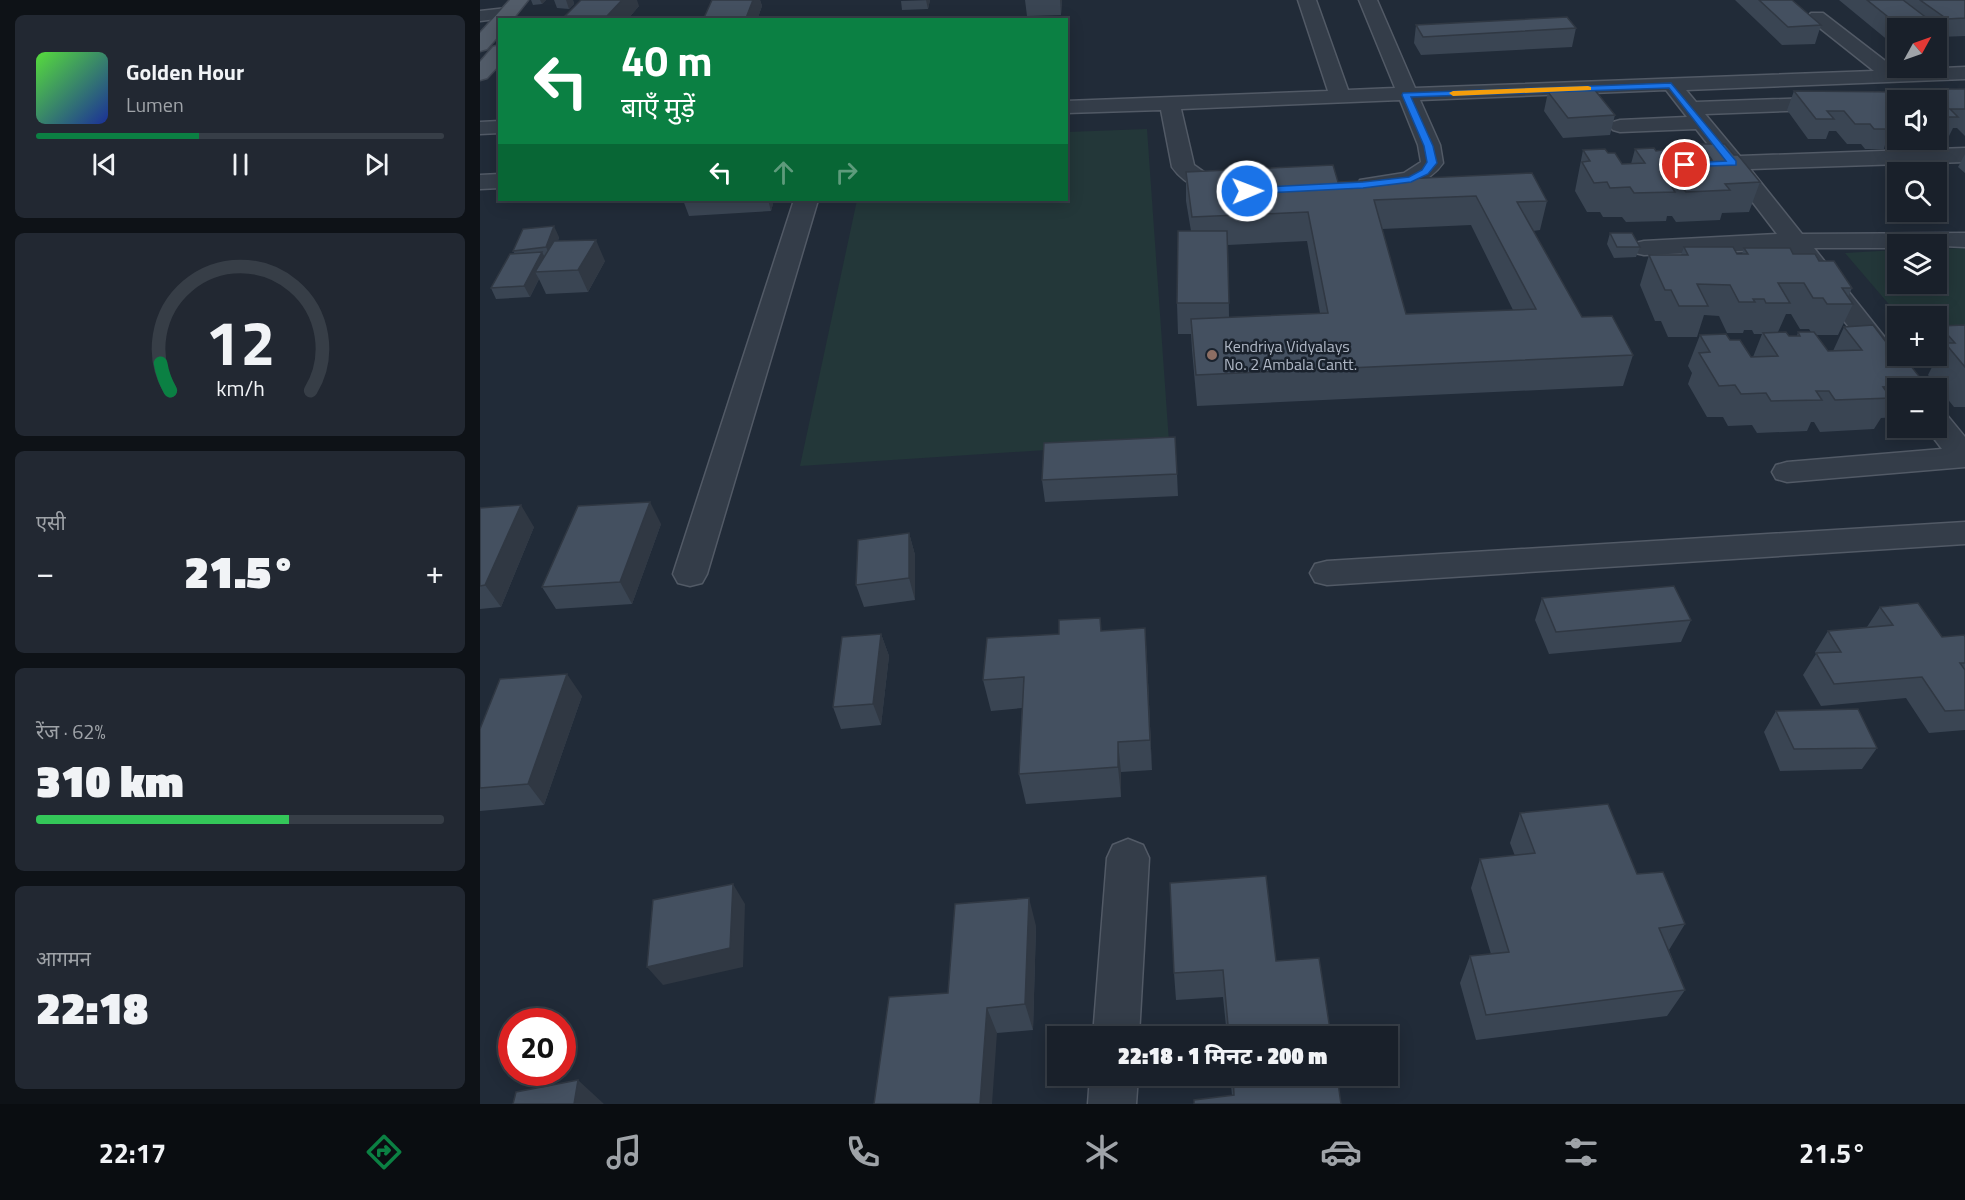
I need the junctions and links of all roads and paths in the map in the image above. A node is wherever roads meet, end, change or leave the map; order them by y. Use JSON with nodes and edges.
{"nodes":[{"id":1,"x":1307,"y":0,"type":"edge"},
{"id":2,"x":1368,"y":0,"type":"edge"},
{"id":3,"x":507,"y":14,"type":"edge"},
{"id":4,"x":480,"y":15,"type":"edge"},
{"id":5,"x":1817,"y":17,"type":"dead end"},
{"id":6,"x":498,"y":24,"type":"edge"},
{"id":7,"x":480,"y":45,"type":"edge"},
{"id":8,"x":498,"y":53,"type":"edge"},
{"id":9,"x":1887,"y":71,"type":"edge"},
{"id":10,"x":1965,"y":73,"type":"edge"},
{"id":11,"x":1947,"y":74,"type":"edge"},
{"id":12,"x":480,"y":75,"type":"edge"},
{"id":13,"x":1887,"y":76,"type":"edge"},
{"id":14,"x":1671,"y":85,"type":"junction"},
{"id":15,"x":1406,"y":95,"type":"junction"},
{"id":16,"x":1340,"y":97,"type":"junction"},
{"id":17,"x":1887,"y":102,"type":"edge"},
{"id":18,"x":1170,"y":103,"type":"junction"},
{"id":19,"x":1068,"y":107,"type":"edge"},
{"id":20,"x":1694,"y":115,"type":"junction"},
{"id":21,"x":1620,"y":126,"type":"dead end"},
{"id":22,"x":498,"y":127,"type":"edge"},
{"id":23,"x":480,"y":128,"type":"edge"},
{"id":24,"x":1965,"y":155,"type":"edge"},
{"id":25,"x":1732,"y":163,"type":"junction"},
{"id":26,"x":1697,"y":165,"type":"edge"},
{"id":27,"x":498,"y":181,"type":"edge"},
{"id":28,"x":480,"y":182,"type":"edge"},
{"id":29,"x":1351,"y":186,"type":"edge"},
{"id":30,"x":1247,"y":191,"type":"edge"},
{"id":31,"x":806,"y":201,"type":"edge"},
{"id":32,"x":1965,"y":240,"type":"edge"},
{"id":33,"x":1794,"y":241,"type":"junction"},
{"id":34,"x":1644,"y":248,"type":"dead end"},
{"id":35,"x":1903,"y":378,"type":"edge"},
{"id":36,"x":1947,"y":435,"type":"edge"},
{"id":37,"x":1965,"y":457,"type":"edge"},
{"id":38,"x":1787,"y":472,"type":"dead end"},
{"id":39,"x":1965,"y":533,"type":"edge"},
{"id":40,"x":1327,"y":573,"type":"dead end"},
{"id":41,"x":690,"y":574,"type":"dead end"},
{"id":42,"x":1128,"y":858,"type":"dead end"},
{"id":43,"x":1117,"y":1026,"type":"edge"},
{"id":44,"x":1113,"y":1086,"type":"edge"},
{"id":45,"x":1112,"y":1104,"type":"edge"}],
"edges":[{"from":1,"to":16,"type":"street"},
{"from":2,"to":15,"type":"street"},
{"from":3,"to":4,"type":"street"},
{"from":5,"to":9,"type":"street"},
{"from":6,"to":7,"type":"main road"},
{"from":8,"to":12,"type":"main road"},
{"from":10,"to":11,"type":"street"},
{"from":13,"to":14,"type":"street"},
{"from":14,"to":15,"type":"street"},
{"from":14,"to":20,"type":"street"},
{"from":15,"to":16,"type":"street"},
{"from":15,"to":29,"type":"street"},
{"from":16,"to":18,"type":"street"},
{"from":17,"to":20,"type":"street"},
{"from":18,"to":19,"type":"street"},
{"from":18,"to":30,"type":"street"},
{"from":20,"to":21,"type":"street"},
{"from":20,"to":25,"type":"street"},
{"from":22,"to":23,"type":"street"},
{"from":24,"to":25,"type":"street"},
{"from":25,"to":26,"type":"street"},
{"from":25,"to":33,"type":"street"},
{"from":27,"to":28,"type":"street"},
{"from":31,"to":41,"type":"street"},
{"from":32,"to":33,"type":"street"},
{"from":33,"to":34,"type":"street"},
{"from":33,"to":35,"type":"street"},
{"from":36,"to":37,"type":"street"},
{"from":37,"to":38,"type":"street"},
{"from":39,"to":40,"type":"street"},
{"from":42,"to":43,"type":"street"},
{"from":44,"to":45,"type":"street"}]}
